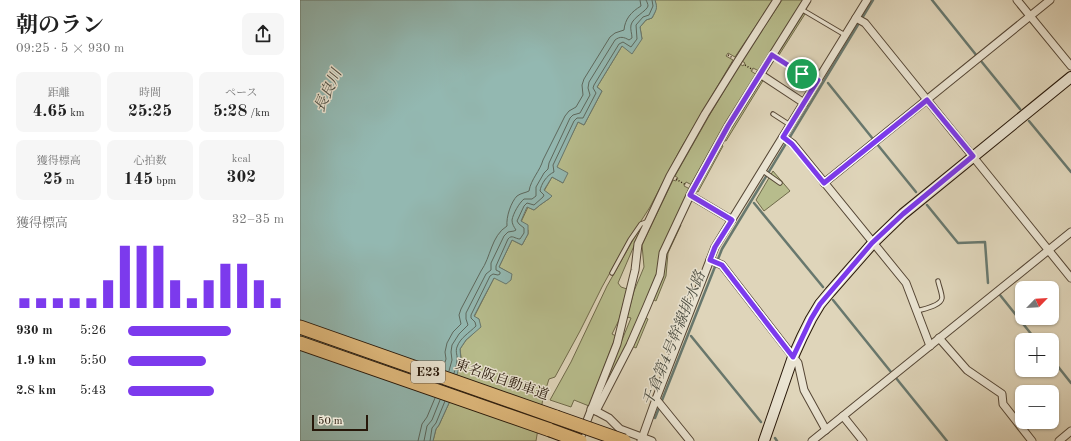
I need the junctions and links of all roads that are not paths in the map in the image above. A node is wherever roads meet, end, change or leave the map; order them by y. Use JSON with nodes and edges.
{"nodes":[{"id":1,"x":777,"y":0,"type":"edge"},
{"id":2,"x":807,"y":0,"type":"edge"},
{"id":3,"x":1017,"y":0,"type":"edge"},
{"id":4,"x":1050,"y":0,"type":"edge"},
{"id":5,"x":863,"y":1,"type":"edge"},
{"id":6,"x":801,"y":9,"type":"junction"},
{"id":7,"x":1030,"y":16,"type":"junction"},
{"id":8,"x":860,"y":20,"type":"junction"},
{"id":9,"x":845,"y":35,"type":"junction"},
{"id":10,"x":772,"y":55,"type":"junction"},
{"id":11,"x":1071,"y":66,"type":"edge"},
{"id":12,"x":760,"y":74,"type":"junction"},
{"id":13,"x":1071,"y":77,"type":"edge"},
{"id":14,"x":818,"y":80,"type":"junction"},
{"id":15,"x":927,"y":100,"type":"junction"},
{"id":16,"x":804,"y":103,"type":"junction"},
{"id":17,"x":773,"y":114,"type":"dead end"},
{"id":18,"x":790,"y":126,"type":"junction"},
{"id":19,"x":786,"y":140,"type":"junction"},
{"id":20,"x":973,"y":156,"type":"junction"},
{"id":21,"x":764,"y":171,"type":"junction"},
{"id":22,"x":780,"y":183,"type":"dead end"},
{"id":23,"x":824,"y":183,"type":"junction"},
{"id":24,"x":690,"y":195,"type":"junction"},
{"id":25,"x":650,"y":220,"type":"junction"},
{"id":26,"x":732,"y":220,"type":"junction"},
{"id":27,"x":1071,"y":232,"type":"edge"},
{"id":28,"x":872,"y":243,"type":"junction"},
{"id":29,"x":1048,"y":250,"type":"junction"},
{"id":30,"x":714,"y":261,"type":"junction"},
{"id":31,"x":612,"y":273,"type":"dead end"},
{"id":32,"x":1071,"y":278,"type":"edge"},
{"id":33,"x":938,"y":281,"type":"dead end"},
{"id":34,"x":917,"y":311,"type":"junction"},
{"id":35,"x":300,"y":327,"type":"edge"},
{"id":36,"x":939,"y":338,"type":"junction"},
{"id":37,"x":300,"y":343,"type":"edge"},
{"id":38,"x":930,"y":346,"type":"junction"},
{"id":39,"x":793,"y":357,"type":"junction"},
{"id":40,"x":659,"y":403,"type":"junction"},
{"id":41,"x":593,"y":410,"type":"junction"},
{"id":42,"x":843,"y":416,"type":"junction"},
{"id":43,"x":826,"y":430,"type":"junction"},
{"id":44,"x":1071,"y":431,"type":"edge"},
{"id":45,"x":642,"y":439,"type":"edge"},
{"id":46,"x":579,"y":441,"type":"edge"},
{"id":47,"x":624,"y":441,"type":"edge"},
{"id":48,"x":652,"y":441,"type":"edge"},
{"id":49,"x":690,"y":441,"type":"edge"},
{"id":50,"x":764,"y":441,"type":"edge"},
{"id":51,"x":812,"y":441,"type":"edge"},
{"id":52,"x":863,"y":441,"type":"edge"},
{"id":53,"x":1032,"y":441,"type":"edge"},
{"id":54,"x":1059,"y":441,"type":"edge"}],
"edges":[{"from":1,"to":25,"type":"street"},
{"from":2,"to":6,"type":"street"},
{"from":3,"to":7,"type":"street"},
{"from":4,"to":7,"type":"street"},
{"from":5,"to":8,"type":"street"},
{"from":6,"to":9,"type":"lane"},
{"from":6,"to":10,"type":"street"},
{"from":7,"to":11,"type":"street"},
{"from":7,"to":15,"type":"street"},
{"from":8,"to":9,"type":"street"},
{"from":8,"to":15,"type":"street"},
{"from":9,"to":14,"type":"street"},
{"from":10,"to":12,"type":"street"},
{"from":10,"to":14,"type":"lane"},
{"from":12,"to":16,"type":"street"},
{"from":12,"to":24,"type":"street"},
{"from":13,"to":20,"type":"street"},
{"from":14,"to":16,"type":"street"},
{"from":15,"to":20,"type":"street"},
{"from":15,"to":23,"type":"street"},
{"from":16,"to":18,"type":"street"},
{"from":17,"to":18,"type":"lane"},
{"from":18,"to":19,"type":"street"},
{"from":19,"to":21,"type":"street"},
{"from":19,"to":23,"type":"street"},
{"from":20,"to":28,"type":"street"},
{"from":20,"to":29,"type":"street"},
{"from":21,"to":22,"type":"lane"},
{"from":21,"to":26,"type":"street"},
{"from":23,"to":28,"type":"street"},
{"from":24,"to":26,"type":"street"},
{"from":24,"to":41,"type":"street"},
{"from":25,"to":31,"type":"lane"},
{"from":25,"to":41,"type":"street"},
{"from":26,"to":30,"type":"street"},
{"from":27,"to":29,"type":"street"},
{"from":28,"to":34,"type":"street"},
{"from":28,"to":39,"type":"street"},
{"from":29,"to":32,"type":"street"},
{"from":29,"to":36,"type":"street"},
{"from":30,"to":39,"type":"street"},
{"from":30,"to":40,"type":"street"},
{"from":33,"to":34,"type":"lane"},
{"from":34,"to":38,"type":"street"},
{"from":35,"to":47,"type":"highway","name":"東名阪自動車道","number":"E23","bridge":true},
{"from":36,"to":38,"type":"street"},
{"from":36,"to":53,"type":"street"},
{"from":37,"to":46,"type":"highway","number":"E23","bridge":true},
{"from":38,"to":42,"type":"street"},
{"from":39,"to":43,"type":"street"},
{"from":39,"to":50,"type":"street"},
{"from":40,"to":45,"type":"street"},
{"from":40,"to":49,"type":"street"},
{"from":41,"to":45,"type":"street"},
{"from":41,"to":46,"type":"street"},
{"from":42,"to":43,"type":"street"},
{"from":42,"to":52,"type":"street"},
{"from":43,"to":51,"type":"street"},
{"from":44,"to":54,"type":"street"},
{"from":45,"to":48,"type":"street"}]}
